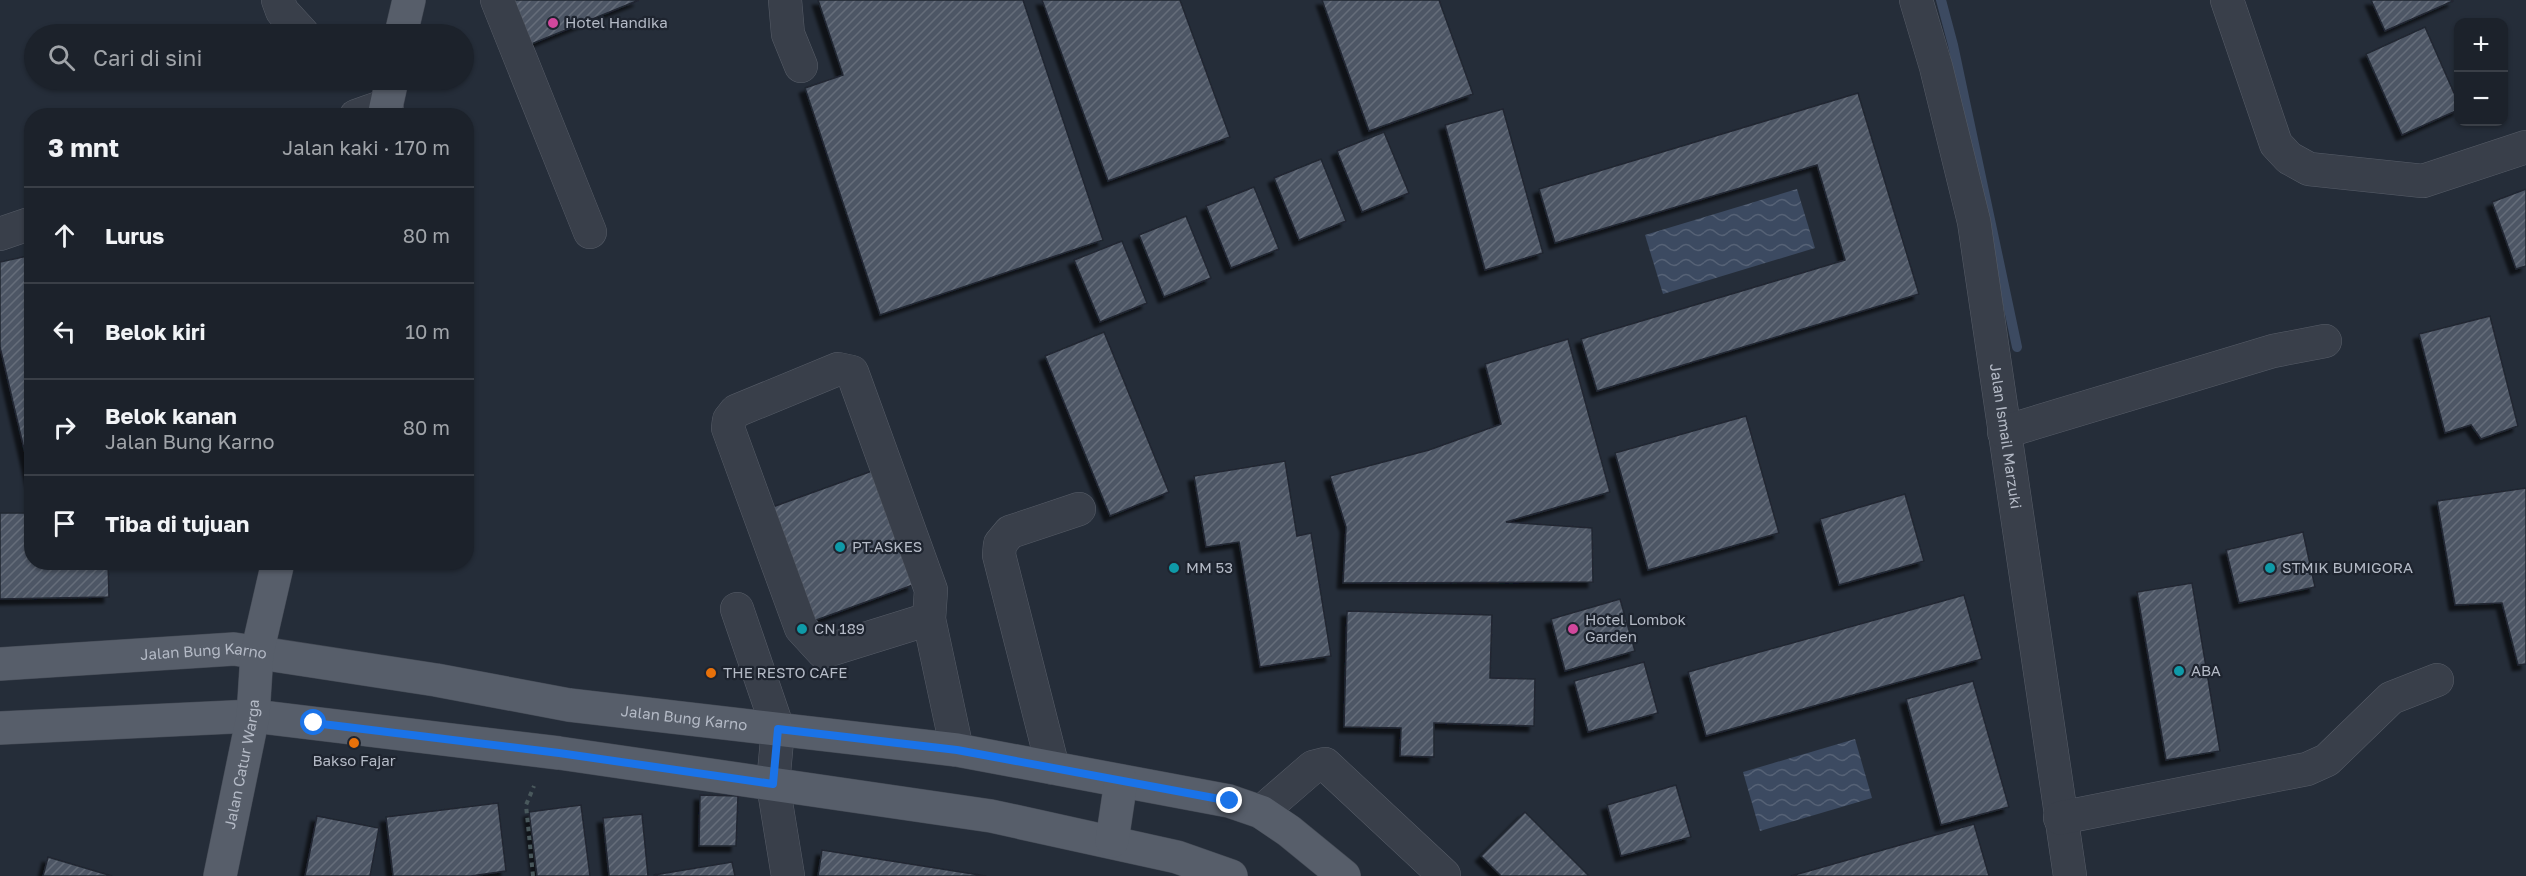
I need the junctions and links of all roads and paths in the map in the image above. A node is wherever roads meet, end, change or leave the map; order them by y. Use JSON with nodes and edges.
{"nodes":[{"id":1,"x":278,"y":0,"type":"edge"},
{"id":2,"x":409,"y":0,"type":"edge"},
{"id":3,"x":497,"y":0,"type":"edge"},
{"id":4,"x":785,"y":0,"type":"edge"},
{"id":5,"x":1916,"y":0,"type":"edge"},
{"id":6,"x":2227,"y":0,"type":"edge"},
{"id":7,"x":294,"y":24,"type":"edge"},
{"id":8,"x":403,"y":24,"type":"edge"},
{"id":9,"x":801,"y":66,"type":"dead end"},
{"id":10,"x":2526,"y":147,"type":"edge"},
{"id":11,"x":24,"y":226,"type":"edge"},
{"id":12,"x":590,"y":232,"type":"dead end"},
{"id":13,"x":0,"y":234,"type":"edge"},
{"id":14,"x":2325,"y":341,"type":"dead end"},
{"id":15,"x":2004,"y":432,"type":"junction"},
{"id":16,"x":1079,"y":509,"type":"dead end"},
{"id":17,"x":276,"y":570,"type":"edge"},
{"id":18,"x":737,"y":609,"type":"dead end"},
{"id":19,"x":929,"y":619,"type":"junction"},
{"id":20,"x":257,"y":652,"type":"junction"},
{"id":21,"x":0,"y":664,"type":"edge"},
{"id":22,"x":2437,"y":680,"type":"dead end"},
{"id":23,"x":253,"y":716,"type":"junction"},
{"id":24,"x":0,"y":728,"type":"edge"},
{"id":25,"x":778,"y":729,"type":"junction"},
{"id":26,"x":957,"y":750,"type":"junction"},
{"id":27,"x":1053,"y":768,"type":"junction"},
{"id":28,"x":1121,"y":781,"type":"junction"},
{"id":29,"x":773,"y":784,"type":"junction"},
{"id":30,"x":1260,"y":812,"type":"junction"},
{"id":31,"x":2060,"y":818,"type":"junction"},
{"id":32,"x":1112,"y":841,"type":"junction"},
{"id":33,"x":1444,"y":874,"type":"dead end"},
{"id":34,"x":220,"y":876,"type":"edge"},
{"id":35,"x":788,"y":876,"type":"edge"},
{"id":36,"x":1231,"y":876,"type":"edge"},
{"id":37,"x":1344,"y":876,"type":"edge"},
{"id":38,"x":2070,"y":876,"type":"edge"}],
"edges":[{"from":1,"to":7,"type":"street"},
{"from":2,"to":8,"type":"main road"},
{"from":3,"to":12,"type":"street"},
{"from":4,"to":9,"type":"street"},
{"from":5,"to":15,"type":"street","name":"Jalan Ismail Marzuki"},
{"from":6,"to":10,"type":"street"},
{"from":11,"to":13,"type":"street"},
{"from":14,"to":15,"type":"street"},
{"from":15,"to":31,"type":"street","name":"Jalan Ismail Marzuki"},
{"from":16,"to":27,"type":"street"},
{"from":17,"to":20,"type":"main road","name":"Jalan Catur Warga"},
{"from":18,"to":25,"type":"street"},
{"from":19,"to":19,"type":"street"},
{"from":19,"to":26,"type":"street"},
{"from":20,"to":21,"type":"main road","name":"Jalan Bung Karno"},
{"from":20,"to":23,"type":"main road","name":"Jalan Catur Warga"},
{"from":20,"to":25,"type":"main road","name":"Jalan Bung Karno"},
{"from":22,"to":31,"type":"street"},
{"from":23,"to":24,"type":"main road"},
{"from":23,"to":29,"type":"main road"},
{"from":23,"to":34,"type":"main road","name":"Jalan Catur Warga"},
{"from":25,"to":26,"type":"main road","name":"Jalan Bung Karno"},
{"from":25,"to":29,"type":"street"},
{"from":26,"to":27,"type":"main road","name":"Jalan Bung Karno"},
{"from":27,"to":28,"type":"main road","name":"Jalan Bung Karno"},
{"from":28,"to":30,"type":"main road","name":"Jalan Bung Karno"},
{"from":28,"to":32,"type":"main road"},
{"from":29,"to":32,"type":"main road"},
{"from":29,"to":35,"type":"street"},
{"from":30,"to":33,"type":"street"},
{"from":30,"to":37,"type":"main road","name":"Jalan Bung Karno"},
{"from":31,"to":38,"type":"street","name":"Jalan Ismail Marzuki"},
{"from":32,"to":36,"type":"main road"}]}
